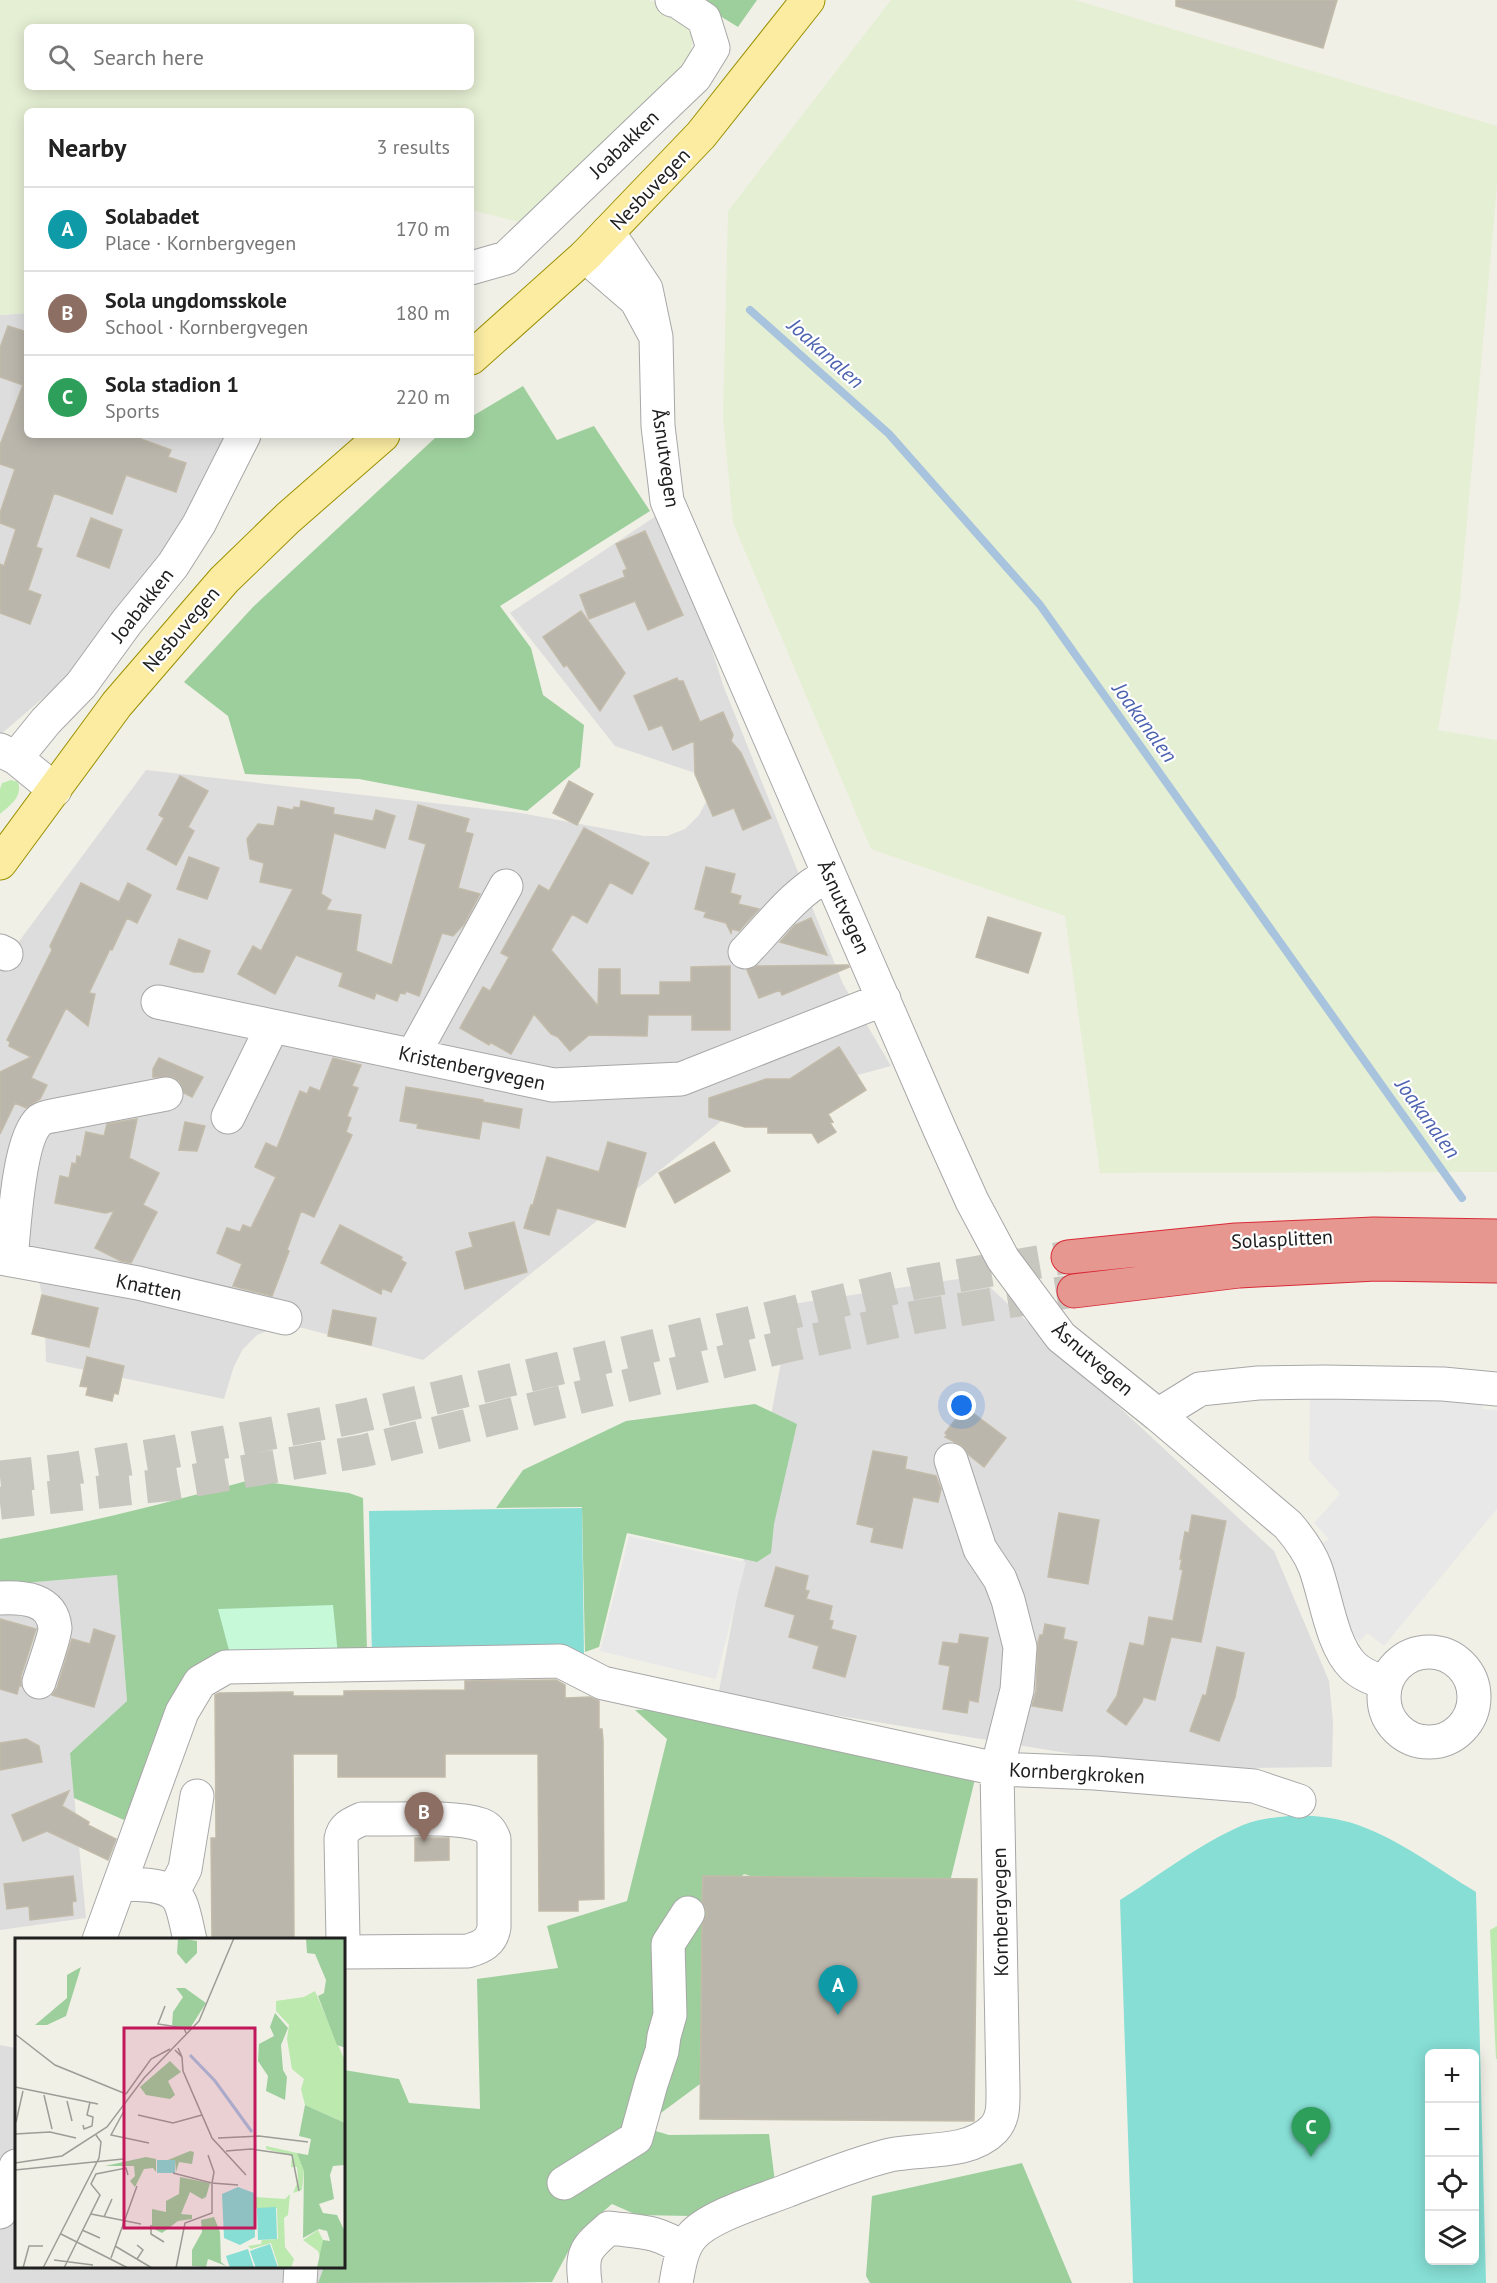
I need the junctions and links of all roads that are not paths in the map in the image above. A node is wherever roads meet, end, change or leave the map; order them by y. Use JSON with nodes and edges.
{"nodes":[{"id":1,"x":672,"y":0,"type":"edge"},
{"id":2,"x":807,"y":0,"type":"edge"},
{"id":3,"x":608,"y":232,"type":"junction"},
{"id":4,"x":585,"y":256,"type":"junction"},
{"id":5,"x":474,"y":267,"type":"edge"},
{"id":6,"x":656,"y":337,"type":"junction"},
{"id":7,"x":474,"y":355,"type":"edge"},
{"id":8,"x":242,"y":438,"type":"edge"},
{"id":9,"x":380,"y":438,"type":"edge"},
{"id":10,"x":8,"y":754,"type":"edge"},
{"id":11,"x":55,"y":790,"type":"junction"},
{"id":12,"x":3,"y":857,"type":"edge"},
{"id":13,"x":829,"y":874,"type":"junction"},
{"id":14,"x":506,"y":886,"type":"dead end"},
{"id":15,"x":745,"y":952,"type":"dead end"},
{"id":16,"x":884,"y":999,"type":"junction"},
{"id":17,"x":158,"y":1002,"type":"dead end"},
{"id":18,"x":272,"y":1027,"type":"junction"},
{"id":19,"x":413,"y":1055,"type":"junction"},
{"id":20,"x":165,"y":1095,"type":"dead end"},
{"id":21,"x":228,"y":1117,"type":"dead end"},
{"id":22,"x":1497,"y":1236,"type":"edge"},
{"id":23,"x":1068,"y":1257,"type":"tunnel mouth"},
{"id":24,"x":6,"y":1259,"type":"edge"},
{"id":25,"x":1497,"y":1266,"type":"edge"},
{"id":26,"x":1074,"y":1291,"type":"tunnel mouth"},
{"id":27,"x":285,"y":1318,"type":"dead end"},
{"id":28,"x":1497,"y":1389,"type":"edge"},
{"id":29,"x":1158,"y":1414,"type":"junction"},
{"id":30,"x":951,"y":1460,"type":"dead end"},
{"id":31,"x":0,"y":1598,"type":"edge"},
{"id":32,"x":39,"y":1682,"type":"dead end"},
{"id":33,"x":1385,"y":1683,"type":"dead end"},
{"id":34,"x":997,"y":1769,"type":"junction"},
{"id":35,"x":197,"y":1796,"type":"dead end"},
{"id":36,"x":1299,"y":1801,"type":"dead end"},
{"id":37,"x":120,"y":1884,"type":"junction"},
{"id":38,"x":173,"y":1892,"type":"junction"},
{"id":39,"x":688,"y":1913,"type":"dead end"},
{"id":40,"x":100,"y":1938,"type":"edge"},
{"id":41,"x":189,"y":1938,"type":"edge"},
{"id":42,"x":343,"y":1938,"type":"edge"},
{"id":43,"x":345,"y":1952,"type":"edge"},
{"id":44,"x":15,"y":2170,"type":"edge"},
{"id":45,"x":564,"y":2183,"type":"dead end"},
{"id":46,"x":5,"y":2205,"type":"edge"},
{"id":47,"x":684,"y":2249,"type":"junction"},
{"id":48,"x":301,"y":2268,"type":"edge"},
{"id":49,"x":300,"y":2283,"type":"edge"},
{"id":50,"x":585,"y":2283,"type":"edge"},
{"id":51,"x":676,"y":2283,"type":"edge"}],
"edges":[{"from":1,"to":5,"type":"street","name":"Joabakken"},
{"from":2,"to":3,"type":"main road","name":"Nesbuvegen"},
{"from":3,"to":4,"type":"main road","name":"Nesbuvegen"},
{"from":3,"to":6,"type":"street","name":"Åsnutvegen"},
{"from":4,"to":6,"type":"street","name":"Åsnutvegen"},
{"from":4,"to":7,"type":"main road","name":"Nesbuvegen"},
{"from":6,"to":13,"type":"street","name":"Åsnutvegen"},
{"from":8,"to":10,"type":"street","name":"Joabakken"},
{"from":9,"to":11,"type":"main road","name":"Nesbuvegen"},
{"from":10,"to":11,"type":"street"},
{"from":11,"to":12,"type":"main road","name":"Nesbuvegen"},
{"from":13,"to":15,"type":"street"},
{"from":13,"to":16,"type":"street","name":"Åsnutvegen"},
{"from":14,"to":19,"type":"street"},
{"from":16,"to":19,"type":"street","name":"Kristenbergvegen"},
{"from":16,"to":29,"type":"street","name":"Åsnutvegen"},
{"from":17,"to":18,"type":"street","name":"Kristenbergvegen"},
{"from":18,"to":19,"type":"street","name":"Kristenbergvegen"},
{"from":18,"to":21,"type":"street"},
{"from":20,"to":24,"type":"street","name":"Knatten"},
{"from":22,"to":23,"type":"highway","name":"Solasplitten"},
{"from":24,"to":27,"type":"street","name":"Knatten"},
{"from":25,"to":26,"type":"highway","name":"Solasplitten"},
{"from":28,"to":29,"type":"street"},
{"from":29,"to":33,"type":"street","name":"Åsnutvegen"},
{"from":30,"to":34,"type":"street","name":"Kornbergkroken"},
{"from":31,"to":32,"type":"street"},
{"from":34,"to":36,"type":"street","name":"Kornbergkroken"},
{"from":34,"to":37,"type":"street"},
{"from":34,"to":47,"type":"street","name":"Kornbergvegen"},
{"from":35,"to":38,"type":"street"},
{"from":37,"to":38,"type":"street"},
{"from":37,"to":40,"type":"street"},
{"from":38,"to":41,"type":"street"},
{"from":39,"to":45,"type":"street"},
{"from":42,"to":43,"type":"street"},
{"from":44,"to":46,"type":"street"},
{"from":47,"to":50,"type":"street"},
{"from":47,"to":51,"type":"street","name":"Kornbergvegen"},
{"from":48,"to":49,"type":"street"}]}
